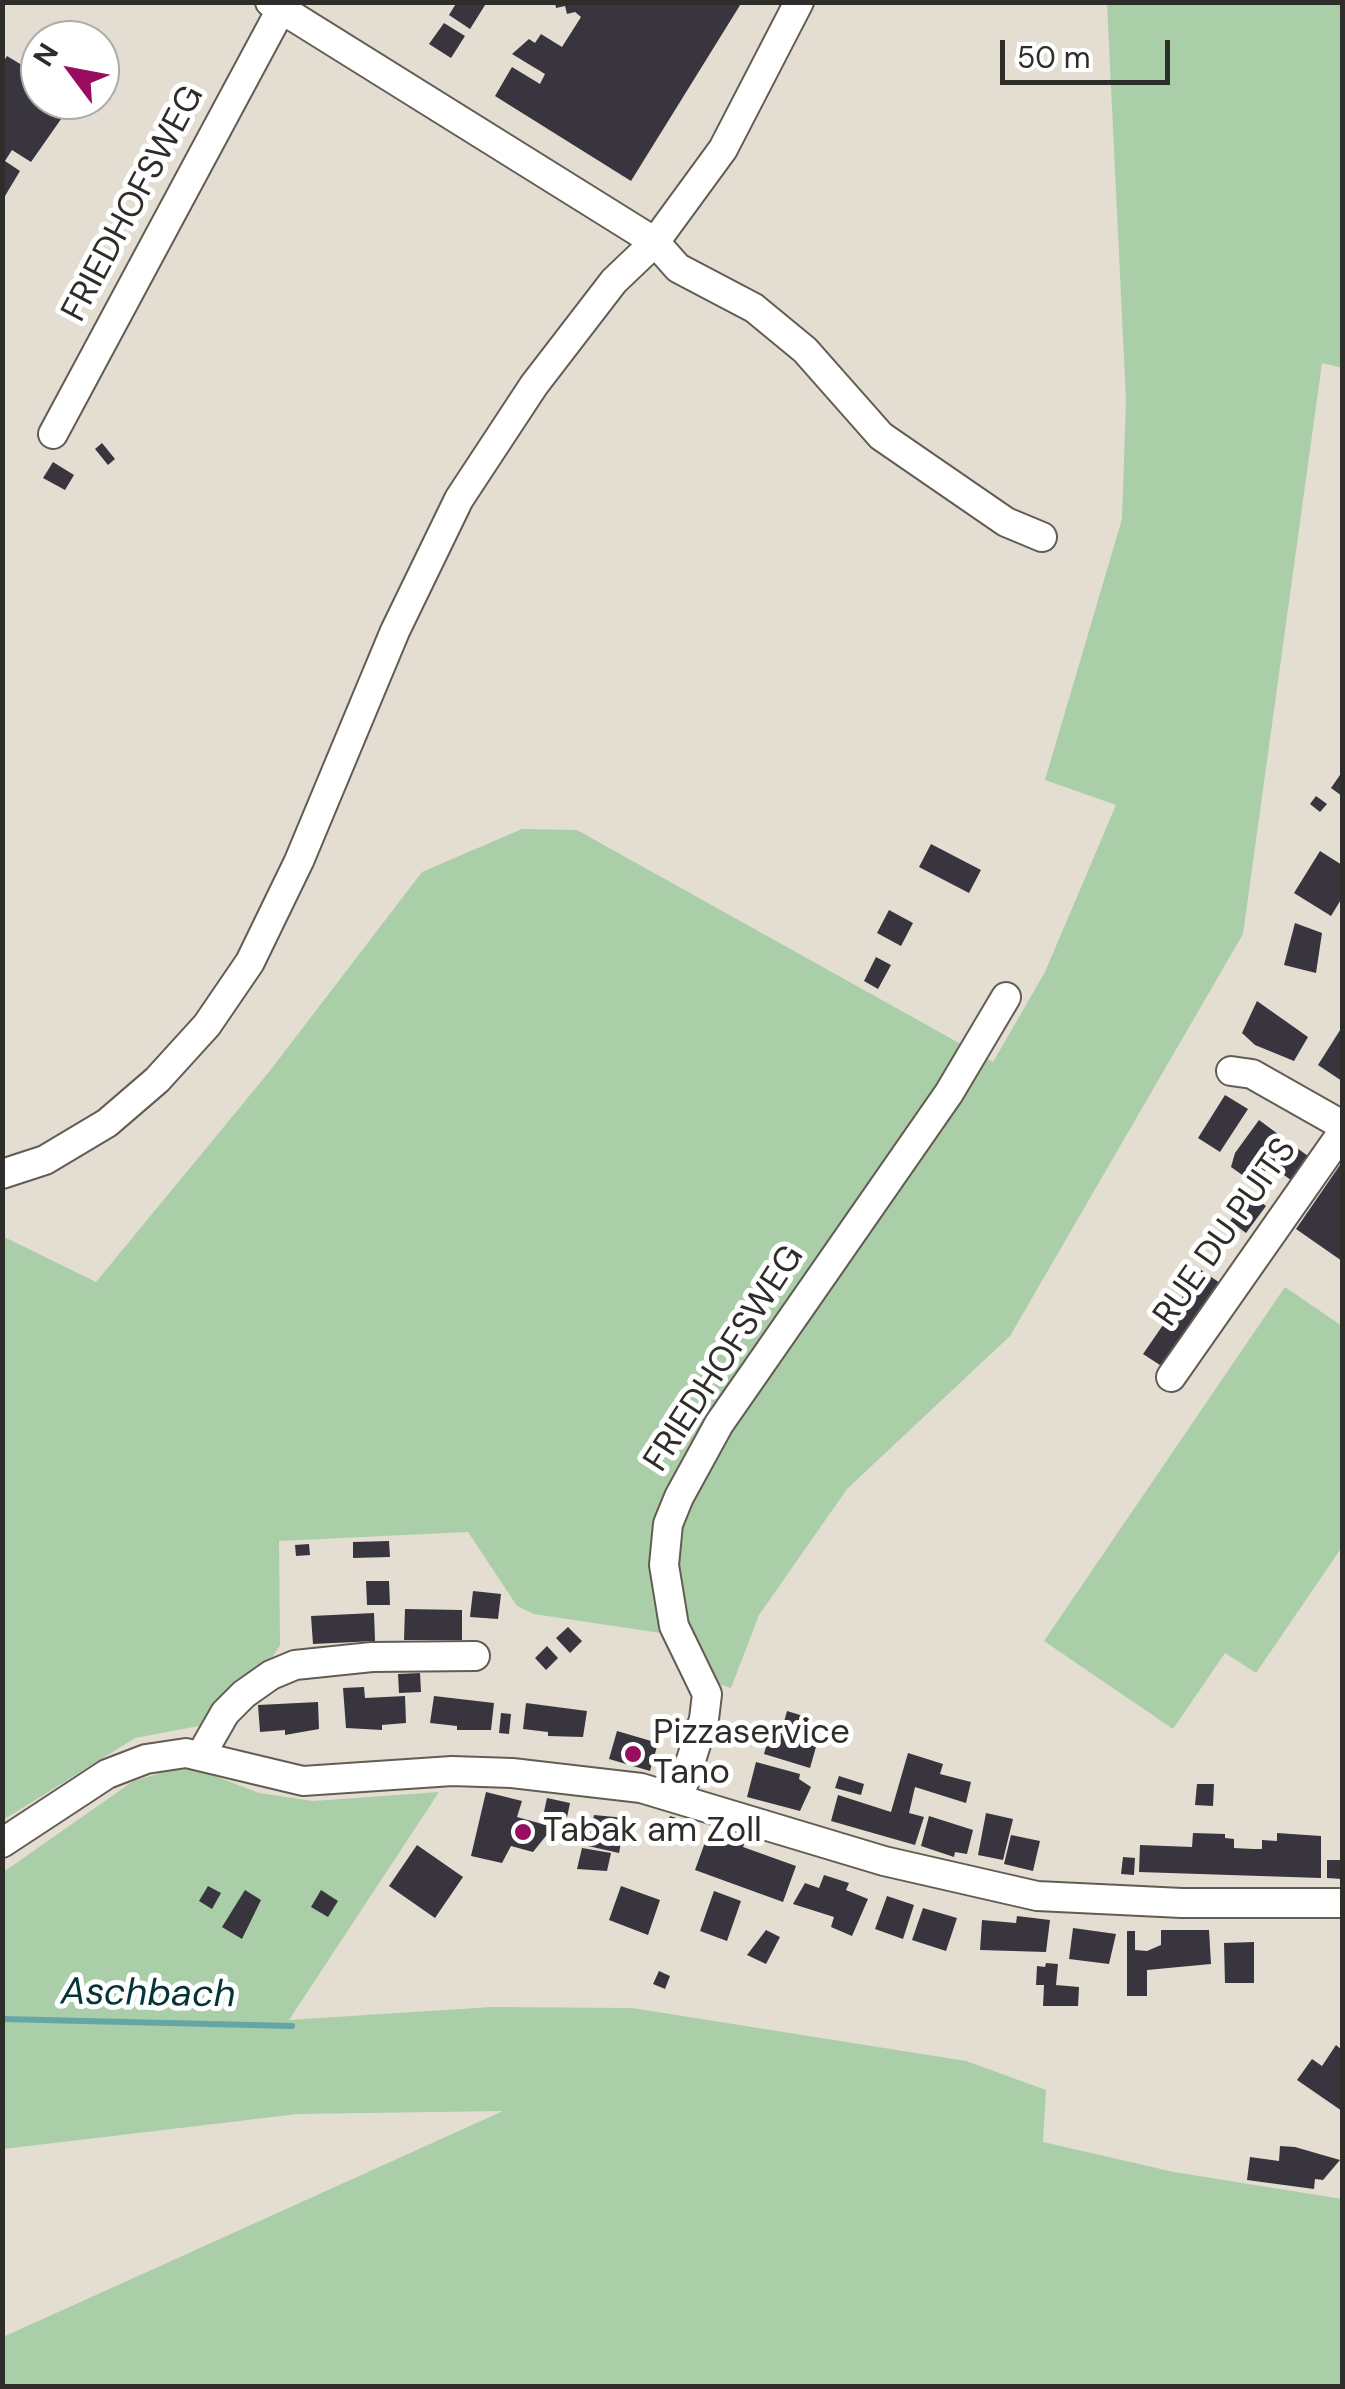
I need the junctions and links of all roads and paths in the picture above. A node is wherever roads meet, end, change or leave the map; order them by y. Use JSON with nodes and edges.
{"nodes":[{"id":1,"x":798,"y":2,"type":"edge"},
{"id":2,"x":279,"y":5,"type":"edge"},
{"id":3,"x":655,"y":242,"type":"junction"},
{"id":4,"x":53,"y":434,"type":"dead end"},
{"id":5,"x":1042,"y":537,"type":"dead end"},
{"id":6,"x":1006,"y":997,"type":"dead end"},
{"id":7,"x":1232,"y":1071,"type":"dead end"},
{"id":8,"x":1342,"y":1125,"type":"edge"},
{"id":9,"x":1342,"y":1133,"type":"edge"},
{"id":10,"x":2,"y":1174,"type":"edge"},
{"id":11,"x":1171,"y":1377,"type":"dead end"},
{"id":12,"x":475,"y":1656,"type":"dead end"},
{"id":13,"x":202,"y":1755,"type":"junction"},
{"id":14,"x":679,"y":1798,"type":"junction"},
{"id":15,"x":2,"y":1843,"type":"edge"},
{"id":16,"x":1342,"y":1903,"type":"edge"}],
"edges":[{"from":1,"to":3,"type":"street"},
{"from":2,"to":3,"type":"street"},
{"from":2,"to":4,"type":"street","name":"FRIEDHOFSWEG"},
{"from":3,"to":5,"type":"street"},
{"from":3,"to":10,"type":"street"},
{"from":6,"to":14,"type":"street","name":"FRIEDHOFSWEG"},
{"from":7,"to":8,"type":"street","name":"RUE DU PUITS"},
{"from":9,"to":11,"type":"street","name":"RUE DU PUITS"},
{"from":12,"to":13,"type":"street"},
{"from":13,"to":14,"type":"street"},
{"from":13,"to":15,"type":"street"},
{"from":14,"to":16,"type":"street"}]}
